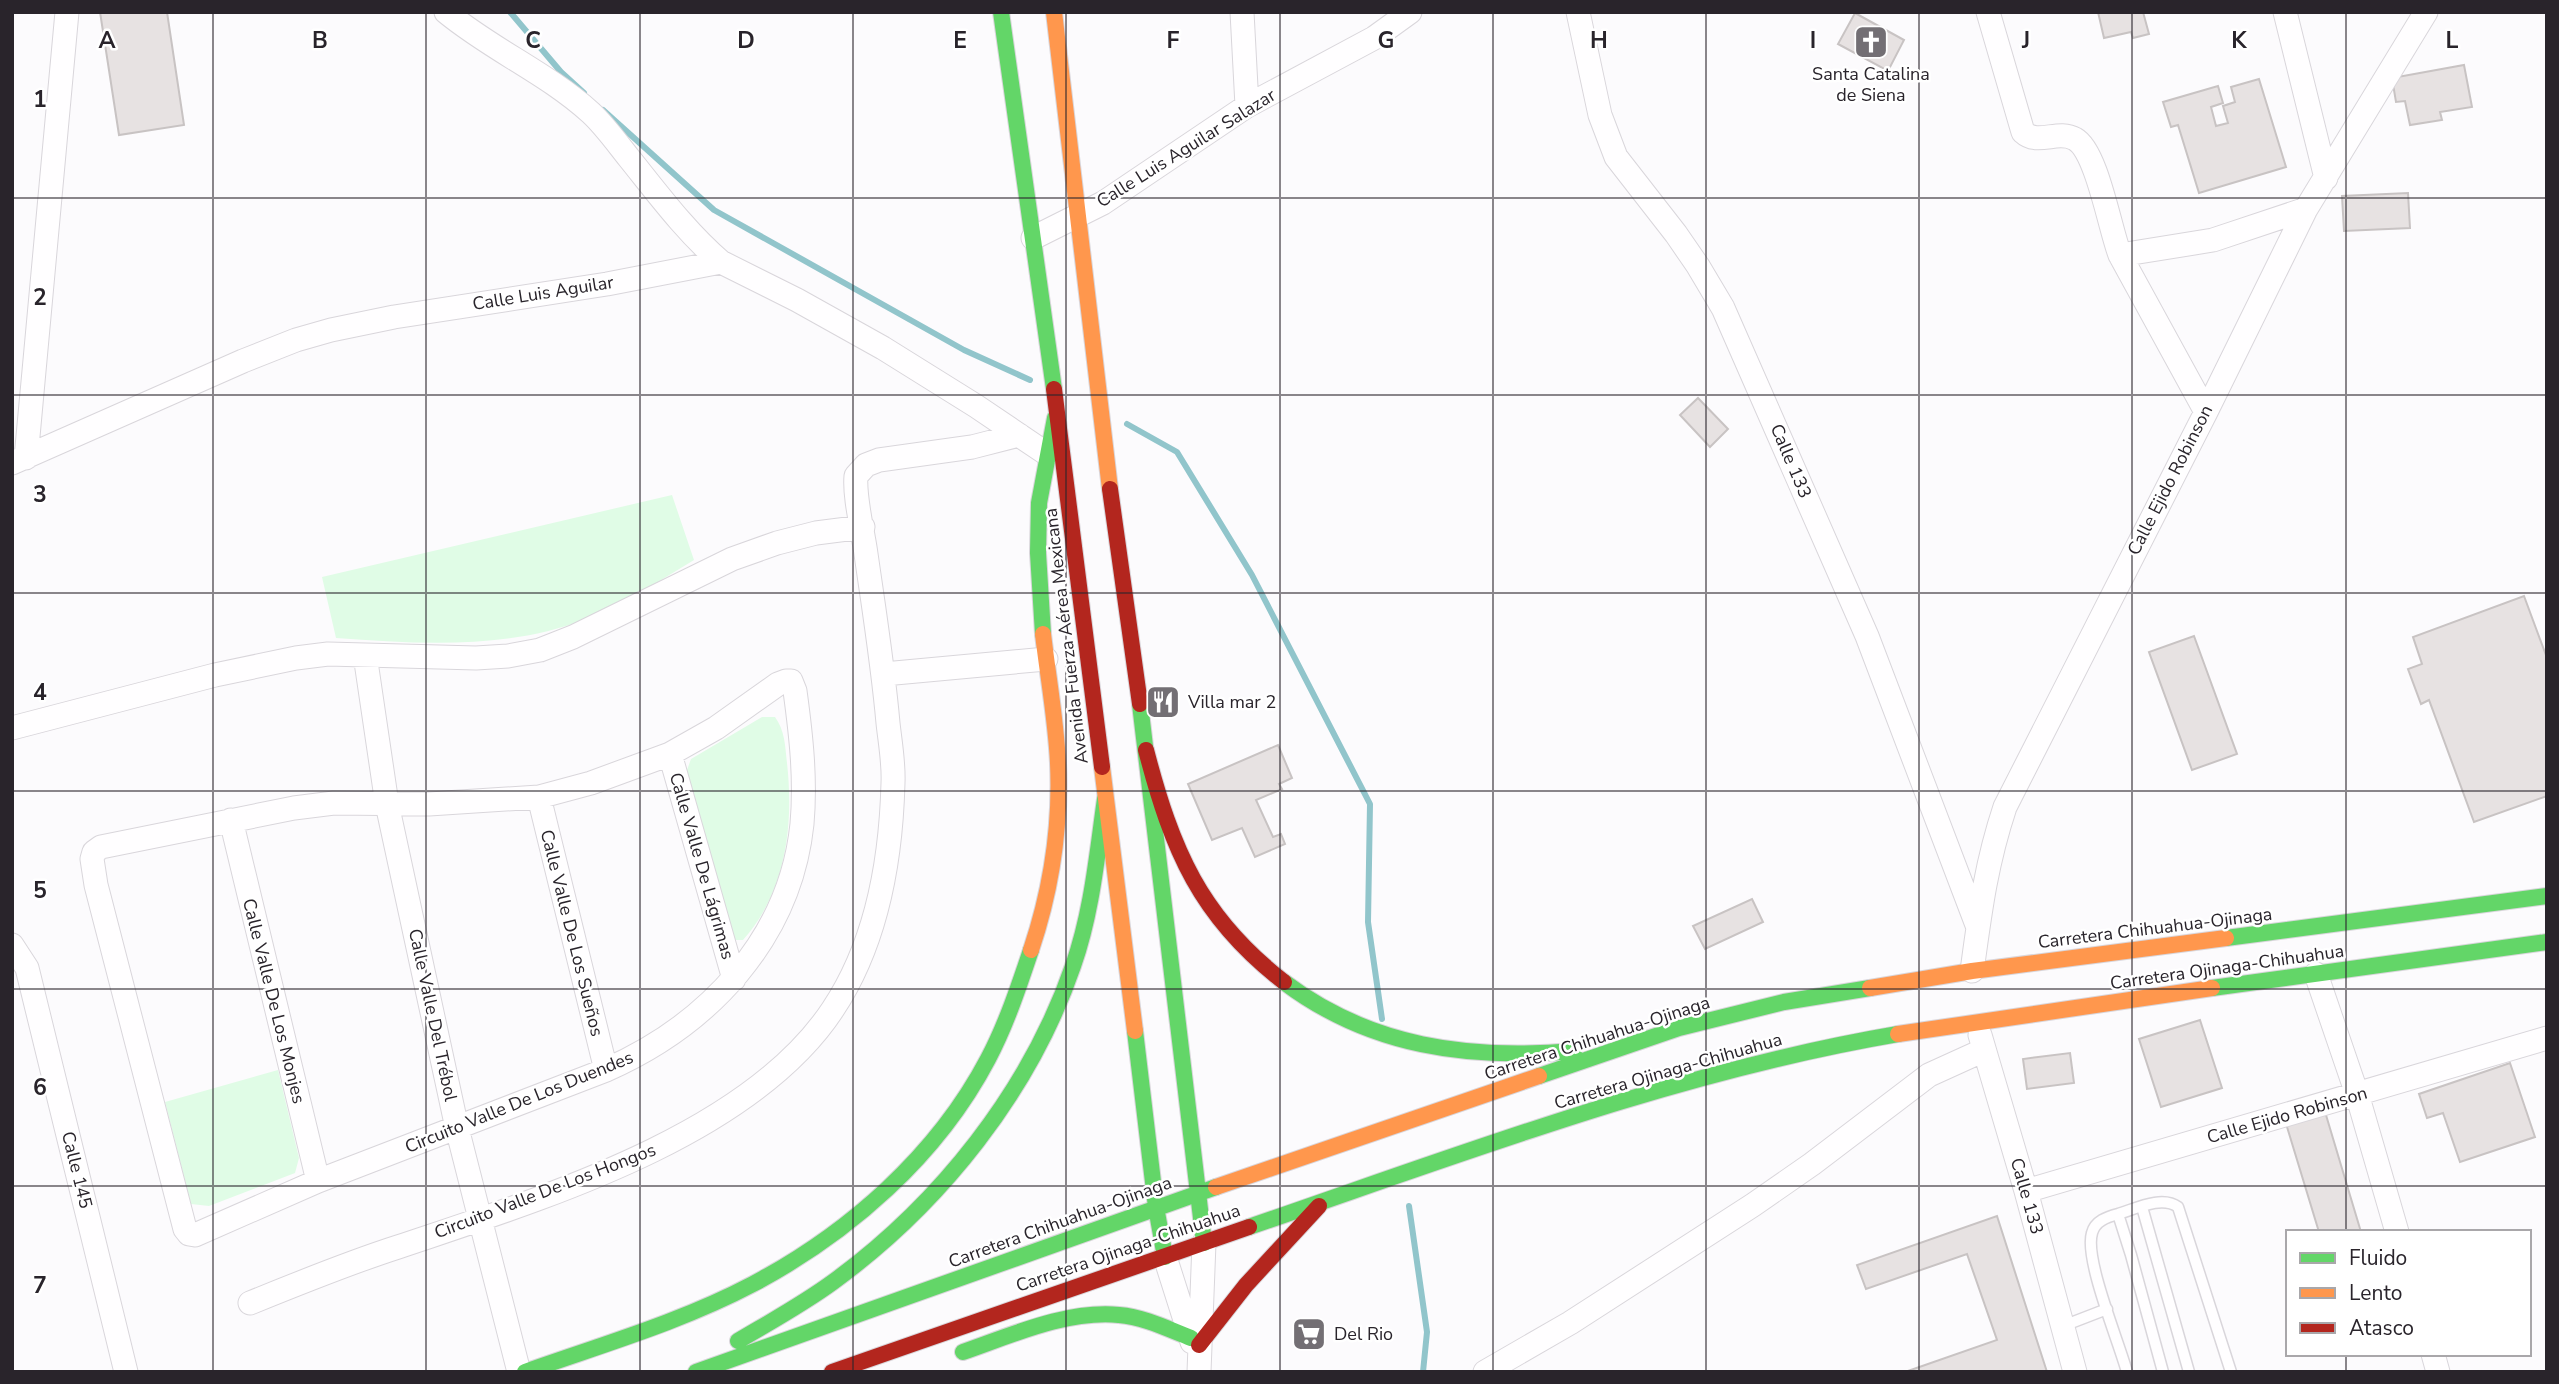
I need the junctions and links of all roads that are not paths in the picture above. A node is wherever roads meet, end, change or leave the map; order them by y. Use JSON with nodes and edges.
{"nodes":[{"id":1,"x":67,"y":12,"type":"edge"},
{"id":2,"x":446,"y":12,"type":"edge"},
{"id":3,"x":1001,"y":12,"type":"edge"},
{"id":4,"x":1054,"y":12,"type":"edge"},
{"id":5,"x":1242,"y":12,"type":"edge"},
{"id":6,"x":1410,"y":12,"type":"edge"},
{"id":7,"x":1578,"y":12,"type":"edge"},
{"id":8,"x":1988,"y":12,"type":"edge"},
{"id":9,"x":2285,"y":12,"type":"edge"},
{"id":10,"x":2426,"y":12,"type":"edge"},
{"id":11,"x":1247,"y":106,"type":"junction"},
{"id":12,"x":2326,"y":178,"type":"junction"},
{"id":13,"x":2306,"y":209,"type":"junction"},
{"id":14,"x":1077,"y":215,"type":"junction"},
{"id":15,"x":1033,"y":238,"type":"junction"},
{"id":16,"x":2120,"y":255,"type":"junction"},
{"id":17,"x":722,"y":262,"type":"junction"},
{"id":18,"x":1057,"y":410,"type":"junction"},
{"id":19,"x":2206,"y":412,"type":"junction"},
{"id":20,"x":1019,"y":435,"type":"junction"},
{"id":21,"x":1047,"y":454,"type":"junction"},
{"id":22,"x":19,"y":460,"type":"edge"},
{"id":23,"x":863,"y":527,"type":"junction"},
{"id":24,"x":365,"y":655,"type":"junction"},
{"id":25,"x":1046,"y":659,"type":"junction"},
{"id":26,"x":884,"y":674,"type":"junction"},
{"id":27,"x":12,"y":728,"type":"edge"},
{"id":28,"x":1146,"y":750,"type":"junction"},
{"id":29,"x":670,"y":754,"type":"junction"},
{"id":30,"x":539,"y":797,"type":"junction"},
{"id":31,"x":1105,"y":799,"type":"junction"},
{"id":32,"x":387,"y":804,"type":"junction"},
{"id":33,"x":231,"y":820,"type":"junction"},
{"id":34,"x":2547,"y":896,"type":"edge"},
{"id":35,"x":1978,"y":928,"type":"junction"},
{"id":36,"x":2547,"y":942,"type":"edge"},
{"id":37,"x":12,"y":945,"type":"edge"},
{"id":38,"x":1972,"y":971,"type":"junction"},
{"id":39,"x":2316,"y":974,"type":"junction"},
{"id":40,"x":734,"y":979,"type":"junction"},
{"id":41,"x":1976,"y":1021,"type":"junction"},
{"id":42,"x":2547,"y":1038,"type":"edge"},
{"id":43,"x":1621,"y":1047,"type":"junction"},
{"id":44,"x":1984,"y":1049,"type":"junction"},
{"id":45,"x":606,"y":1070,"type":"junction"},
{"id":46,"x":2357,"y":1094,"type":"junction"},
{"id":47,"x":457,"y":1128,"type":"junction"},
{"id":48,"x":318,"y":1181,"type":"junction"},
{"id":49,"x":2026,"y":1191,"type":"junction"},
{"id":50,"x":1196,"y":1195,"type":"junction"},
{"id":51,"x":1323,"y":1203,"type":"junction"},
{"id":52,"x":1156,"y":1207,"type":"junction"},
{"id":53,"x":2142,"y":1207,"type":"junction"},
{"id":54,"x":2118,"y":1214,"type":"junction"},
{"id":55,"x":482,"y":1219,"type":"junction"},
{"id":56,"x":2396,"y":1230,"type":"edge"},
{"id":57,"x":1204,"y":1243,"type":"junction"},
{"id":58,"x":1165,"y":1256,"type":"junction"},
{"id":59,"x":250,"y":1303,"type":"dead end"},
{"id":60,"x":2107,"y":1309,"type":"junction"},
{"id":61,"x":2063,"y":1326,"type":"junction"},
{"id":62,"x":748,"y":1354,"type":"junction"},
{"id":63,"x":1197,"y":1354,"type":"edge"},
{"id":64,"x":949,"y":1357,"type":"dead end"},
{"id":65,"x":1514,"y":1364,"type":"edge"},
{"id":66,"x":126,"y":1372,"type":"edge"},
{"id":67,"x":519,"y":1372,"type":"edge"},
{"id":68,"x":525,"y":1372,"type":"edge"},
{"id":69,"x":684,"y":1372,"type":"edge"},
{"id":70,"x":696,"y":1372,"type":"edge"},
{"id":71,"x":755,"y":1372,"type":"edge"},
{"id":72,"x":832,"y":1372,"type":"edge"},
{"id":73,"x":1485,"y":1372,"type":"edge"},
{"id":74,"x":2076,"y":1372,"type":"edge"},
{"id":75,"x":2127,"y":1372,"type":"edge"},
{"id":76,"x":2163,"y":1372,"type":"edge"},
{"id":77,"x":2189,"y":1372,"type":"edge"},
{"id":78,"x":2231,"y":1372,"type":"edge"}],
"edges":[{"from":1,"to":22,"type":"street"},
{"from":2,"to":17,"type":"street"},
{"from":3,"to":15,"type":"main road","name":"Avenida Fuerza Aérea Mexicana"},
{"from":4,"to":14,"type":"main road"},
{"from":5,"to":11,"type":"street"},
{"from":6,"to":11,"type":"street","name":"Calle Luis Aguilar Salazar"},
{"from":7,"to":35,"type":"street","name":"Calle 133"},
{"from":8,"to":16,"type":"street"},
{"from":9,"to":12,"type":"street"},
{"from":10,"to":12,"type":"street","name":"Calle Ejido Robinson"},
{"from":11,"to":14,"type":"street","name":"Calle Luis Aguilar Salazar"},
{"from":12,"to":13,"type":"street","name":"Calle Ejido Robinson"},
{"from":13,"to":16,"type":"street"},
{"from":13,"to":19,"type":"street","name":"Calle Ejido Robinson"},
{"from":14,"to":15,"type":"street","name":"Calle Luis Aguilar Salazar"},
{"from":14,"to":28,"type":"main road"},
{"from":15,"to":18,"type":"main road","name":"Avenida Fuerza Aérea Mexicana"},
{"from":16,"to":19,"type":"street"},
{"from":17,"to":20,"type":"street"},
{"from":17,"to":22,"type":"street","name":"Calle Luis Aguilar"},
{"from":18,"to":21,"type":"main road"},
{"from":18,"to":31,"type":"main road","name":"Avenida Fuerza Aérea Mexicana"},
{"from":19,"to":35,"type":"street","name":"Calle Ejido Robinson"},
{"from":20,"to":21,"type":"street"},
{"from":20,"to":23,"type":"street","name":"Circuito Valle De Los Hongos"},
{"from":21,"to":25,"type":"main road"},
{"from":23,"to":24,"type":"street"},
{"from":23,"to":26,"type":"street","name":"Circuito Valle De Los Hongos"},
{"from":24,"to":27,"type":"street"},
{"from":24,"to":32,"type":"street","name":"Calle Valle Del Trébol"},
{"from":25,"to":26,"type":"street"},
{"from":25,"to":68,"type":"main road"},
{"from":26,"to":55,"type":"street","name":"Circuito Valle De Los Hongos"},
{"from":28,"to":43,"type":"main road"},
{"from":28,"to":50,"type":"main road"},
{"from":29,"to":30,"type":"street","name":"Circuito Valle De Los Duendes"},
{"from":29,"to":40,"type":"street","name":"Calle Valle De Lágrimas"},
{"from":29,"to":40,"type":"street","name":"Circuito Valle De Los Duendes"},
{"from":30,"to":32,"type":"street","name":"Circuito Valle De Los Duendes"},
{"from":30,"to":45,"type":"street","name":"Calle Valle De Los Sueños"},
{"from":31,"to":52,"type":"main road","name":"Avenida Fuerza Aérea Mexicana"},
{"from":31,"to":69,"type":"main road"},
{"from":32,"to":33,"type":"street","name":"Circuito Valle De Los Duendes"},
{"from":32,"to":47,"type":"street","name":"Calle Valle Del Trébol"},
{"from":33,"to":48,"type":"street","name":"Calle Valle De Los Monjes"},
{"from":33,"to":48,"type":"street","name":"Circuito Valle De Los Duendes"},
{"from":34,"to":38,"type":"main road","name":"Carretera Chihuahua-Ojinaga"},
{"from":35,"to":38,"type":"street","name":"Calle Ejido Robinson"},
{"from":36,"to":39,"type":"main road","name":"Carretera Ojinaga-Chihuahua"},
{"from":37,"to":66,"type":"street","name":"Calle 145"},
{"from":38,"to":43,"type":"main road","name":"Carretera Chihuahua-Ojinaga"},
{"from":39,"to":41,"type":"main road","name":"Carretera Ojinaga-Chihuahua"},
{"from":39,"to":46,"type":"street"},
{"from":40,"to":45,"type":"street","name":"Circuito Valle De Los Duendes"},
{"from":41,"to":44,"type":"street","name":"Calle 133"},
{"from":41,"to":51,"type":"main road","name":"Carretera Ojinaga-Chihuahua"},
{"from":42,"to":46,"type":"street","name":"Calle Ejido Robinson"},
{"from":43,"to":50,"type":"main road","name":"Carretera Chihuahua-Ojinaga"},
{"from":44,"to":49,"type":"street","name":"Calle 133"},
{"from":44,"to":65,"type":"street"},
{"from":45,"to":47,"type":"street","name":"Circuito Valle De Los Duendes"},
{"from":46,"to":49,"type":"street","name":"Calle Ejido Robinson"},
{"from":46,"to":56,"type":"street"},
{"from":47,"to":48,"type":"street","name":"Circuito Valle De Los Duendes"},
{"from":47,"to":55,"type":"street","name":"Calle Valle Del Trébol"},
{"from":49,"to":61,"type":"street","name":"Calle 133"},
{"from":50,"to":52,"type":"main road","name":"Carretera Chihuahua-Ojinaga"},
{"from":50,"to":57,"type":"main road"},
{"from":51,"to":57,"type":"main road","name":"Carretera Ojinaga-Chihuahua"},
{"from":51,"to":63,"type":"main road"},
{"from":52,"to":58,"type":"main road","name":"Avenida Fuerza Aérea Mexicana"},
{"from":52,"to":62,"type":"main road","name":"Carretera Chihuahua-Ojinaga"},
{"from":53,"to":54,"type":"lane"},
{"from":53,"to":77,"type":"lane"},
{"from":53,"to":78,"type":"lane"},
{"from":54,"to":60,"type":"lane"},
{"from":54,"to":76,"type":"lane"},
{"from":55,"to":59,"type":"street","name":"Circuito Valle De Los Hongos"},
{"from":55,"to":67,"type":"street","name":"Calle Valle Del Trébol"},
{"from":57,"to":58,"type":"main road","name":"Carretera Ojinaga-Chihuahua"},
{"from":57,"to":63,"type":"street"},
{"from":58,"to":63,"type":"street"},
{"from":58,"to":72,"type":"main road","name":"Carretera Ojinaga-Chihuahua"},
{"from":60,"to":61,"type":"lane"},
{"from":60,"to":75,"type":"lane"},
{"from":61,"to":74,"type":"street","name":"Calle 133"},
{"from":62,"to":70,"type":"main road","name":"Carretera Chihuahua-Ojinaga"},
{"from":62,"to":71,"type":"main road"},
{"from":63,"to":64,"type":"main road"},
{"from":65,"to":73,"type":"street"}]}
